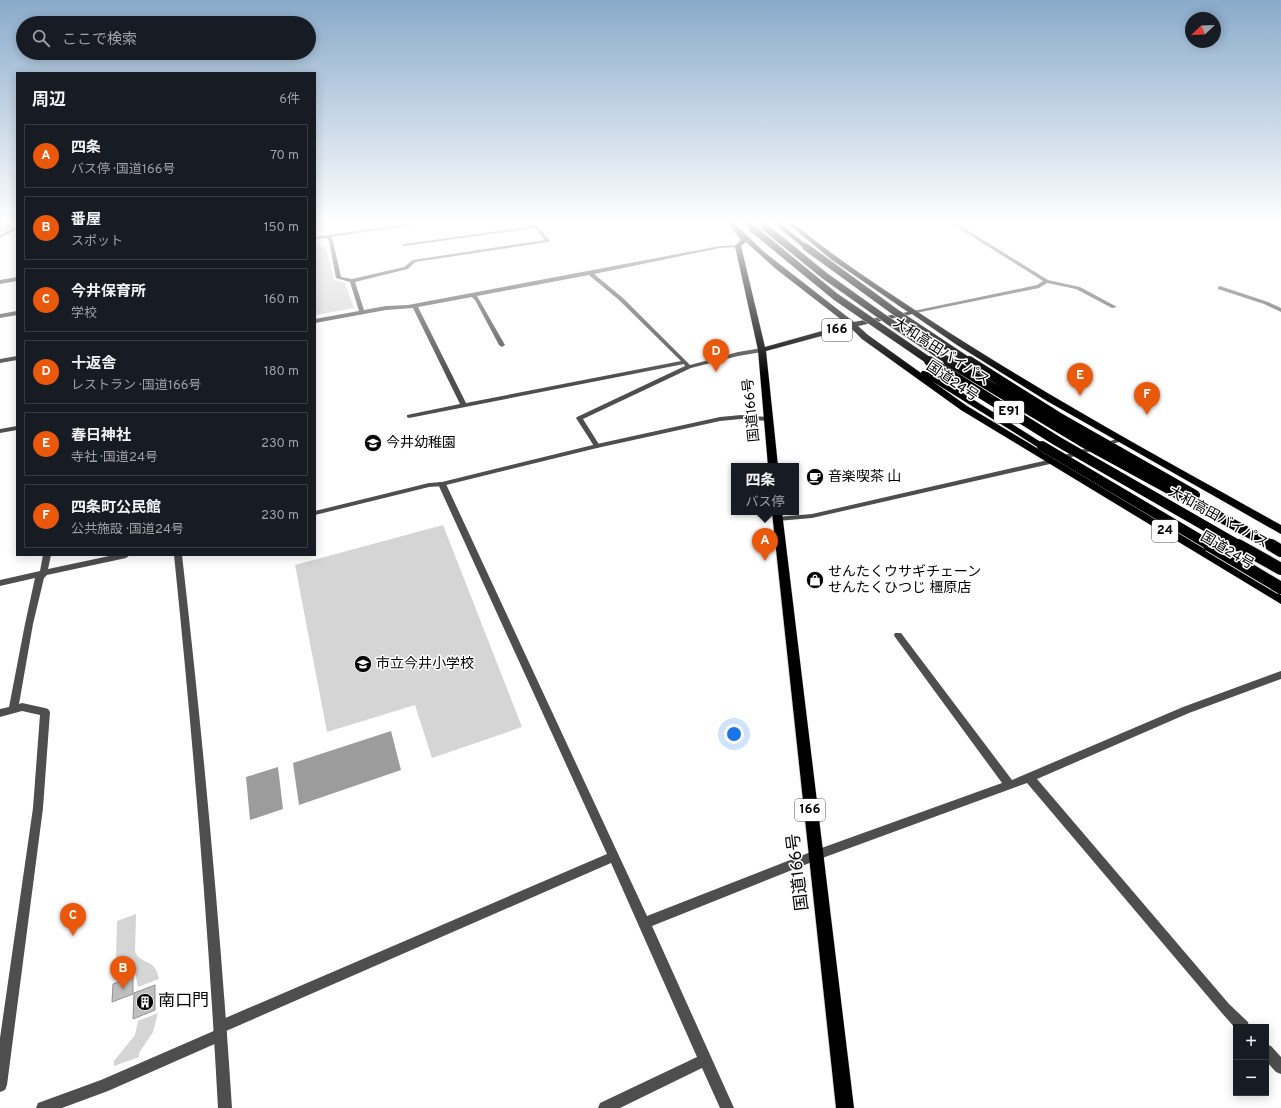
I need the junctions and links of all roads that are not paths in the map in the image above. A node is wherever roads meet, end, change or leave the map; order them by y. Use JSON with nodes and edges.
{"nodes":[{"id":1,"x":338,"y":274,"type":"edge"},
{"id":2,"x":382,"y":274,"type":"edge"},
{"id":3,"x":586,"y":274,"type":"edge"},
{"id":4,"x":591,"y":274,"type":"edge"},
{"id":5,"x":745,"y":274,"type":"edge"},
{"id":6,"x":787,"y":274,"type":"edge"},
{"id":7,"x":805,"y":274,"type":"edge"},
{"id":8,"x":823,"y":274,"type":"edge"},
{"id":9,"x":841,"y":274,"type":"edge"},
{"id":10,"x":855,"y":274,"type":"edge"},
{"id":11,"x":1034,"y":274,"type":"edge"},
{"id":12,"x":16,"y":279,"type":"edge"},
{"id":13,"x":352,"y":281,"type":"junction"},
{"id":14,"x":1046,"y":281,"type":"junction"},
{"id":15,"x":0,"y":282,"type":"edge"},
{"id":16,"x":1220,"y":288,"type":"dead end"},
{"id":17,"x":472,"y":294,"type":"junction"},
{"id":18,"x":414,"y":306,"type":"junction"},
{"id":19,"x":1114,"y":308,"type":"dead end"},
{"id":20,"x":1281,"y":310,"type":"edge"},
{"id":21,"x":362,"y":312,"type":"junction"},
{"id":22,"x":16,"y":313,"type":"edge"},
{"id":23,"x":913,"y":313,"type":"junction"},
{"id":24,"x":0,"y":316,"type":"edge"},
{"id":25,"x":316,"y":321,"type":"edge"},
{"id":26,"x":853,"y":325,"type":"junction"},
{"id":27,"x":502,"y":345,"type":"dead end"},
{"id":28,"x":762,"y":350,"type":"junction"},
{"id":29,"x":16,"y":358,"type":"edge"},
{"id":30,"x":0,"y":361,"type":"edge"},
{"id":31,"x":687,"y":365,"type":"junction"},
{"id":32,"x":464,"y":405,"type":"junction"},
{"id":33,"x":408,"y":416,"type":"dead end"},
{"id":34,"x":769,"y":420,"type":"junction"},
{"id":35,"x":16,"y":428,"type":"edge"},
{"id":36,"x":0,"y":431,"type":"edge"},
{"id":37,"x":1120,"y":440,"type":"junction"},
{"id":38,"x":596,"y":446,"type":"junction"},
{"id":39,"x":1050,"y":462,"type":"junction"},
{"id":40,"x":773,"y":463,"type":"edge"},
{"id":41,"x":442,"y":484,"type":"junction"},
{"id":42,"x":316,"y":513,"type":"edge"},
{"id":43,"x":777,"y":516,"type":"edge"},
{"id":44,"x":1281,"y":530,"type":"edge"},
{"id":45,"x":1281,"y":547,"type":"edge"},
{"id":46,"x":1281,"y":551,"type":"edge"},
{"id":47,"x":47,"y":556,"type":"edge"},
{"id":48,"x":122,"y":556,"type":"edge"},
{"id":49,"x":178,"y":556,"type":"edge"},
{"id":50,"x":1281,"y":570,"type":"edge"},
{"id":51,"x":42,"y":575,"type":"junction"},
{"id":52,"x":0,"y":583,"type":"edge"},
{"id":53,"x":1281,"y":588,"type":"edge"},
{"id":54,"x":1281,"y":600,"type":"edge"},
{"id":55,"x":898,"y":635,"type":"dead end"},
{"id":56,"x":1281,"y":675,"type":"edge"},
{"id":57,"x":13,"y":710,"type":"junction"},
{"id":58,"x":0,"y":713,"type":"edge"},
{"id":59,"x":1028,"y":778,"type":"junction"},
{"id":60,"x":1010,"y":785,"type":"junction"},
{"id":61,"x":816,"y":855,"type":"junction"},
{"id":62,"x":614,"y":856,"type":"junction"},
{"id":63,"x":645,"y":923,"type":"junction"},
{"id":64,"x":1241,"y":1024,"type":"edge"},
{"id":65,"x":221,"y":1030,"type":"junction"},
{"id":66,"x":1269,"y":1054,"type":"edge"},
{"id":67,"x":705,"y":1060,"type":"junction"},
{"id":68,"x":1281,"y":1067,"type":"edge"},
{"id":69,"x":0,"y":1085,"type":"edge"},
{"id":70,"x":43,"y":1108,"type":"edge"},
{"id":71,"x":225,"y":1108,"type":"edge"},
{"id":72,"x":605,"y":1108,"type":"edge"},
{"id":73,"x":727,"y":1108,"type":"edge"},
{"id":74,"x":845,"y":1108,"type":"edge"}],
"edges":[{"from":1,"to":13,"type":"street"},
{"from":2,"to":13,"type":"street"},
{"from":3,"to":17,"type":"street"},
{"from":4,"to":31,"type":"street"},
{"from":5,"to":28,"type":"highway","name":"国道166号"},
{"from":6,"to":26,"type":"highway","name":"国道24号","number":"24"},
{"from":7,"to":50,"type":"highway","name":"大和高田バイパス","number":"E91","bridge":true},
{"from":8,"to":46,"type":"highway","name":"大和高田バイパス","number":"E91","bridge":true},
{"from":9,"to":45,"type":"highway","bridge":true},
{"from":10,"to":23,"type":"highway"},
{"from":11,"to":14,"type":"street"},
{"from":12,"to":15,"type":"street"},
{"from":13,"to":21,"type":"street"},
{"from":14,"to":19,"type":"street"},
{"from":14,"to":23,"type":"street"},
{"from":16,"to":20,"type":"street"},
{"from":17,"to":18,"type":"street"},
{"from":17,"to":27,"type":"street"},
{"from":18,"to":21,"type":"street"},
{"from":18,"to":32,"type":"street"},
{"from":21,"to":25,"type":"street"},
{"from":22,"to":24,"type":"street"},
{"from":23,"to":26,"type":"highway","number":"166"},
{"from":23,"to":37,"type":"highway"},
{"from":26,"to":28,"type":"highway","number":"166"},
{"from":26,"to":39,"type":"highway","name":"国道24号","number":"24"},
{"from":26,"to":53,"type":"highway","bridge":true},
{"from":28,"to":31,"type":"street"},
{"from":28,"to":34,"type":"highway","name":"国道166号"},
{"from":29,"to":30,"type":"street"},
{"from":31,"to":32,"type":"street"},
{"from":31,"to":38,"type":"street"},
{"from":32,"to":33,"type":"street"},
{"from":34,"to":38,"type":"street"},
{"from":34,"to":40,"type":"highway","name":"国道166号"},
{"from":35,"to":36,"type":"street"},
{"from":37,"to":39,"type":"street"},
{"from":37,"to":44,"type":"highway"},
{"from":38,"to":41,"type":"street"},
{"from":39,"to":43,"type":"street"},
{"from":39,"to":54,"type":"highway","name":"国道24号","number":"24"},
{"from":41,"to":42,"type":"street"},
{"from":41,"to":62,"type":"street"},
{"from":43,"to":61,"type":"highway","name":"国道166号","number":"166"},
{"from":47,"to":51,"type":"street"},
{"from":48,"to":51,"type":"street"},
{"from":49,"to":65,"type":"street"},
{"from":51,"to":52,"type":"street"},
{"from":51,"to":57,"type":"street"},
{"from":55,"to":60,"type":"street"},
{"from":56,"to":59,"type":"street"},
{"from":57,"to":58,"type":"street"},
{"from":57,"to":69,"type":"street"},
{"from":59,"to":60,"type":"street"},
{"from":59,"to":64,"type":"street"},
{"from":60,"to":61,"type":"street"},
{"from":61,"to":63,"type":"street"},
{"from":61,"to":74,"type":"highway","name":"国道166号","number":"166"},
{"from":62,"to":63,"type":"street"},
{"from":62,"to":65,"type":"street"},
{"from":63,"to":67,"type":"street"},
{"from":65,"to":70,"type":"street"},
{"from":65,"to":71,"type":"street"},
{"from":66,"to":68,"type":"street"},
{"from":67,"to":72,"type":"street"},
{"from":67,"to":73,"type":"street"}]}
